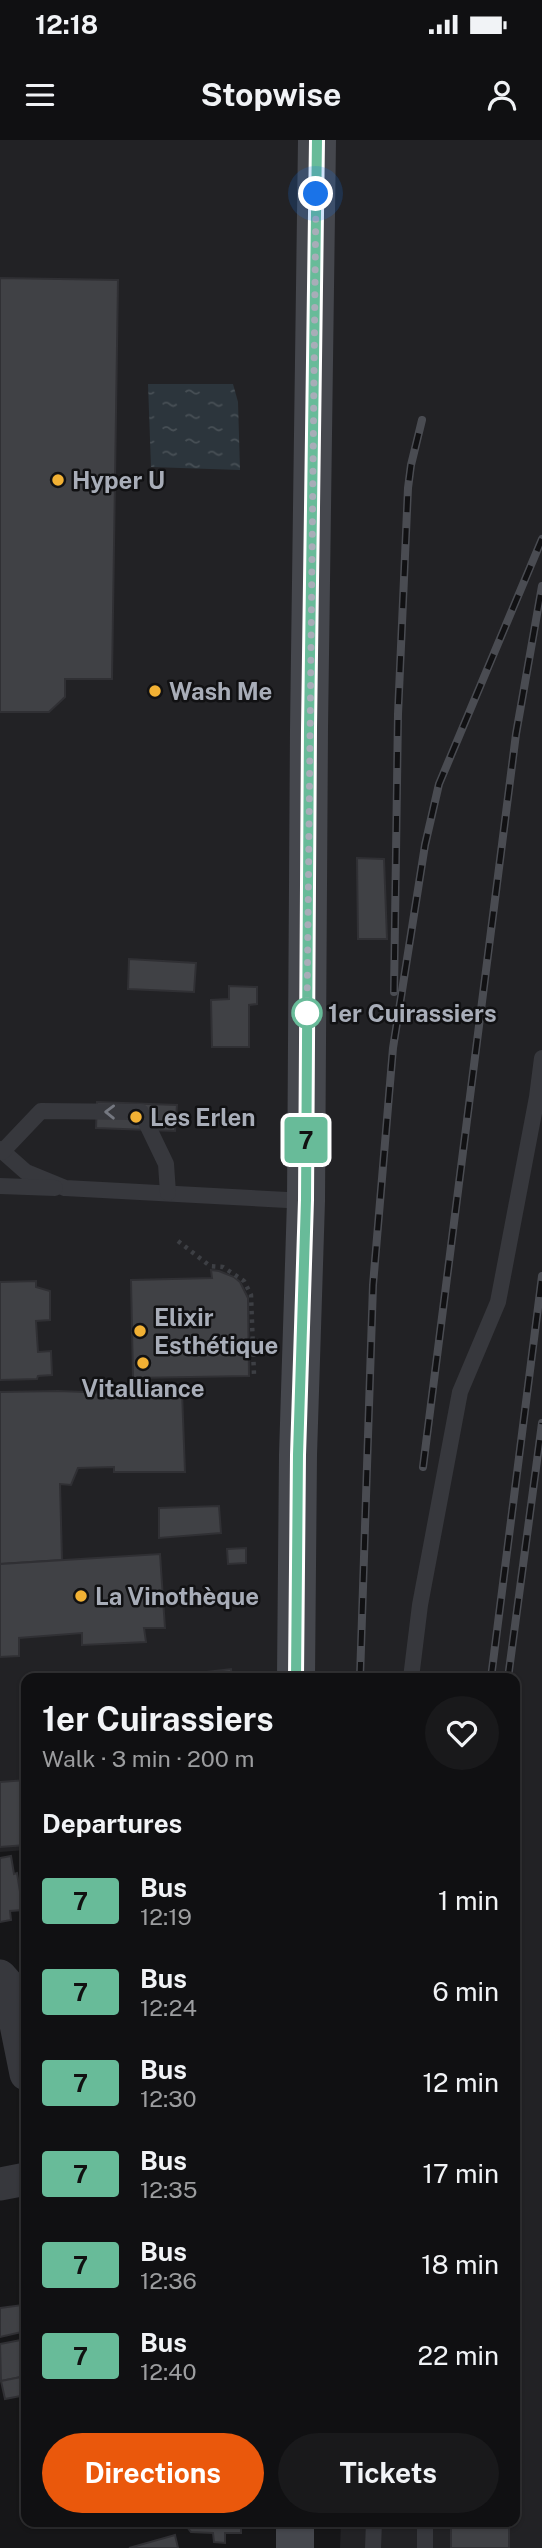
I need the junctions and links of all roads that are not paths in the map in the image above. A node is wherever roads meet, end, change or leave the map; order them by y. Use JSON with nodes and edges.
{"nodes":[{"id":1,"x":317,"y":140,"type":"edge"},
{"id":2,"x":542,"y":1058,"type":"edge"},
{"id":3,"x":1,"y":1150,"type":"edge"},
{"id":4,"x":0,"y":1186,"type":"edge"},
{"id":5,"x":65,"y":1188,"type":"junction"},
{"id":6,"x":168,"y":1193,"type":"junction"},
{"id":7,"x":306,"y":1200,"type":"junction"},
{"id":8,"x":296,"y":1673,"type":"edge"},
{"id":9,"x":412,"y":1673,"type":"edge"},
{"id":10,"x":0,"y":1976,"type":"edge"},
{"id":11,"x":21,"y":2049,"type":"edge"},
{"id":12,"x":21,"y":2180,"type":"edge"},
{"id":13,"x":0,"y":2184,"type":"edge"},
{"id":14,"x":295,"y":2527,"type":"edge"},
{"id":15,"x":374,"y":2527,"type":"edge"},
{"id":16,"x":425,"y":2527,"type":"edge"},
{"id":17,"x":295,"y":2548,"type":"edge"},
{"id":18,"x":373,"y":2548,"type":"edge"},
{"id":19,"x":425,"y":2548,"type":"edge"}],
"edges":[{"from":1,"to":7,"type":"main road"},
{"from":2,"to":9,"type":"lane"},
{"from":3,"to":5,"type":"lane"},
{"from":6,"to":3,"type":"lane","one_way":true},
{"from":4,"to":5,"type":"lane"},
{"from":5,"to":6,"type":"lane"},
{"from":6,"to":7,"type":"lane"},
{"from":7,"to":8,"type":"main road"},
{"from":10,"to":11,"type":"street"},
{"from":12,"to":13,"type":"street"},
{"from":14,"to":17,"type":"main road"},
{"from":15,"to":18,"type":"lane"},
{"from":16,"to":19,"type":"lane"}]}
